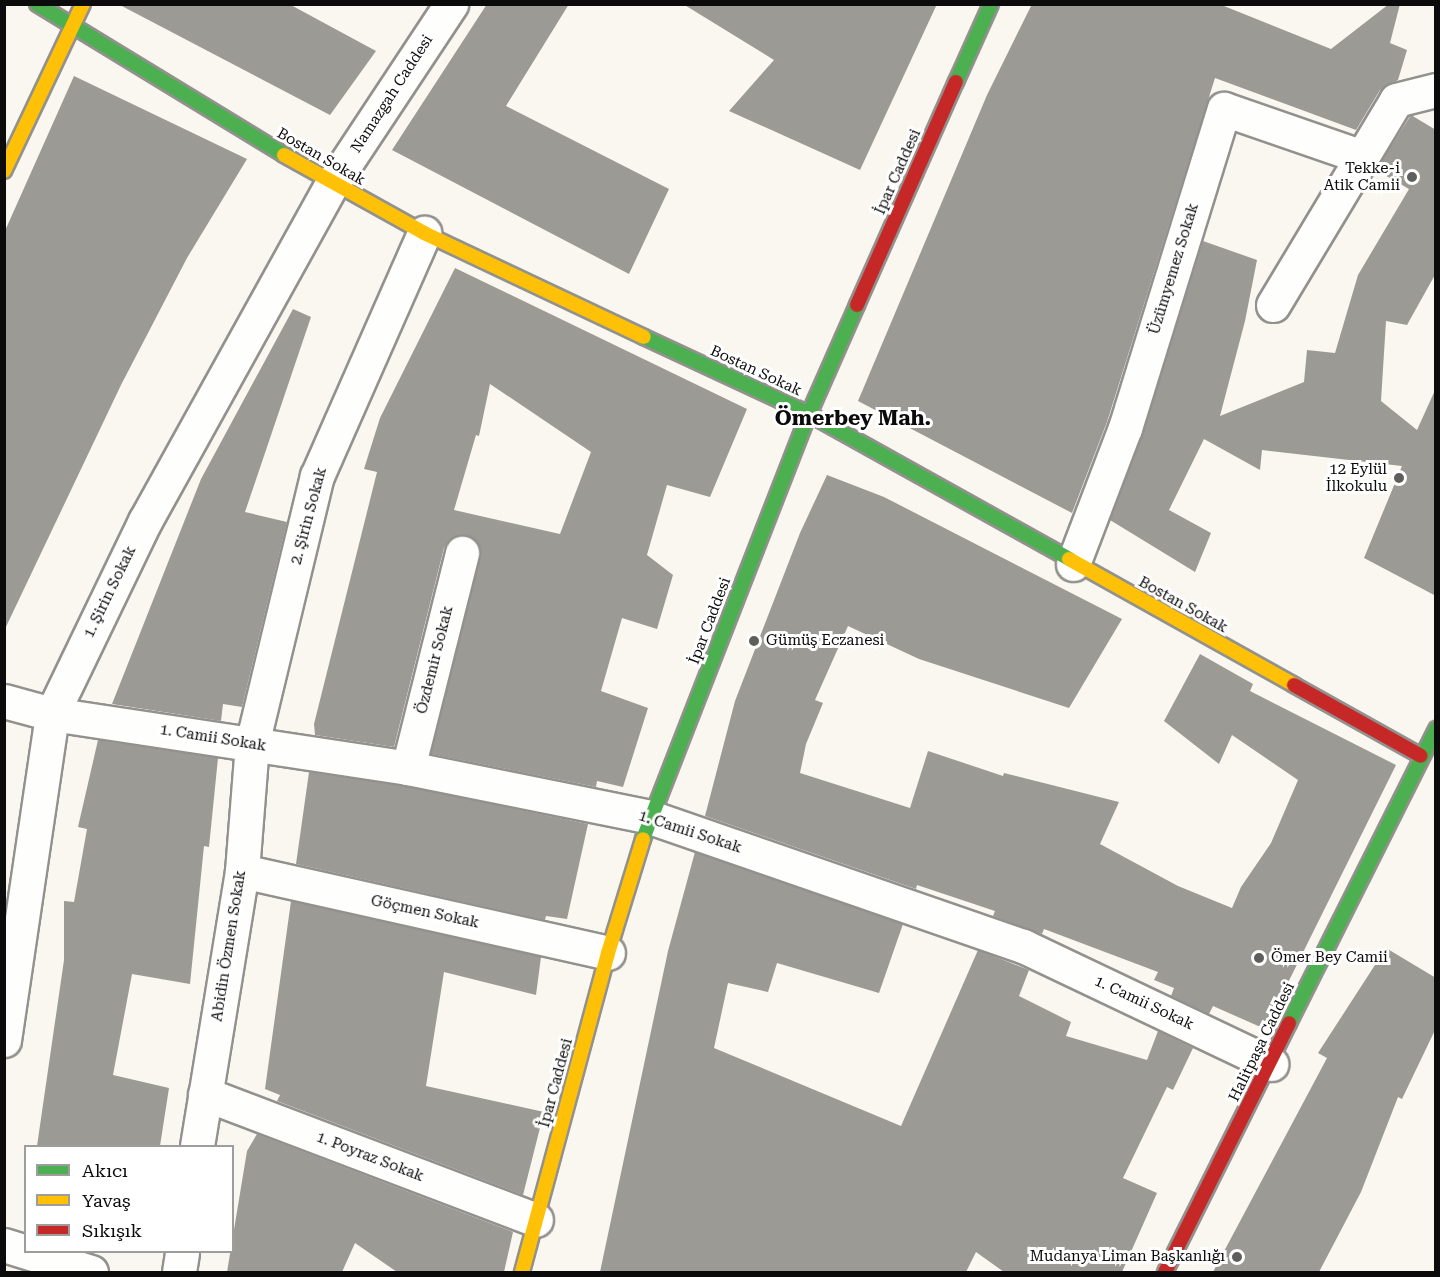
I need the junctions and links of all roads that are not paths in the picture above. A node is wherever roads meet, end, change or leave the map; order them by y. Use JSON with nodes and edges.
{"nodes":[{"id":1,"x":37,"y":4,"type":"edge"},
{"id":2,"x":83,"y":4,"type":"edge"},
{"id":3,"x":451,"y":4,"type":"edge"},
{"id":4,"x":991,"y":4,"type":"edge"},
{"id":5,"x":72,"y":26,"type":"junction"},
{"id":6,"x":1436,"y":90,"type":"edge"},
{"id":7,"x":1360,"y":156,"type":"junction"},
{"id":8,"x":6,"y":164,"type":"edge"},
{"id":9,"x":332,"y":184,"type":"junction"},
{"id":10,"x":424,"y":233,"type":"junction"},
{"id":11,"x":1273,"y":305,"type":"dead end"},
{"id":12,"x":809,"y":414,"type":"junction"},
{"id":13,"x":462,"y":553,"type":"dead end"},
{"id":14,"x":1073,"y":564,"type":"junction"},
{"id":15,"x":4,"y":701,"type":"edge"},
{"id":16,"x":52,"y":714,"type":"junction"},
{"id":17,"x":1436,"y":729,"type":"edge"},
{"id":18,"x":252,"y":744,"type":"junction"},
{"id":19,"x":1421,"y":756,"type":"junction"},
{"id":20,"x":408,"y":768,"type":"junction"},
{"id":21,"x":650,"y":817,"type":"junction"},
{"id":22,"x":242,"y":871,"type":"junction"},
{"id":23,"x":608,"y":952,"type":"junction"},
{"id":24,"x":4,"y":1040,"type":"edge"},
{"id":25,"x":1270,"y":1064,"type":"junction"},
{"id":26,"x":205,"y":1094,"type":"junction"},
{"id":27,"x":197,"y":1145,"type":"edge"},
{"id":28,"x":536,"y":1220,"type":"junction"},
{"id":29,"x":4,"y":1245,"type":"edge"},
{"id":30,"x":24,"y":1251,"type":"edge"},
{"id":31,"x":30,"y":1253,"type":"edge"},
{"id":32,"x":182,"y":1253,"type":"edge"},
{"id":33,"x":91,"y":1272,"type":"edge"},
{"id":34,"x":179,"y":1272,"type":"edge"},
{"id":35,"x":522,"y":1272,"type":"edge"},
{"id":36,"x":1165,"y":1272,"type":"edge"}],
"edges":[{"from":1,"to":5,"type":"main road","name":"Bostan Sokak"},
{"from":2,"to":5,"type":"main road"},
{"from":3,"to":9,"type":"street","name":"Namazgah Caddesi"},
{"from":4,"to":12,"type":"main road","name":"İpar Caddesi"},
{"from":5,"to":8,"type":"main road"},
{"from":5,"to":9,"type":"main road","name":"Bostan Sokak"},
{"from":6,"to":7,"type":"street"},
{"from":7,"to":11,"type":"street"},
{"from":7,"to":14,"type":"street","name":"Üzümyemez Sokak"},
{"from":9,"to":10,"type":"main road","name":"Bostan Sokak"},
{"from":9,"to":16,"type":"street","name":"1. Şirin Sokak"},
{"from":10,"to":12,"type":"main road","name":"Bostan Sokak"},
{"from":10,"to":18,"type":"street","name":"2. Şirin Sokak"},
{"from":12,"to":14,"type":"main road","name":"Bostan Sokak"},
{"from":12,"to":21,"type":"main road","name":"İpar Caddesi"},
{"from":13,"to":20,"type":"street","name":"Özdemir Sokak"},
{"from":14,"to":19,"type":"main road","name":"Bostan Sokak"},
{"from":15,"to":16,"type":"street","name":"1. Camii Sokak"},
{"from":16,"to":18,"type":"street","name":"1. Camii Sokak"},
{"from":16,"to":24,"type":"street","name":"1. Şirin Sokak"},
{"from":17,"to":19,"type":"main road","name":"Halitpaşa Caddesi"},
{"from":18,"to":20,"type":"street","name":"1. Camii Sokak"},
{"from":18,"to":22,"type":"street","name":"Abidin Özmen Sokak"},
{"from":19,"to":25,"type":"main road","name":"Halitpaşa Caddesi"},
{"from":20,"to":21,"type":"street","name":"1. Camii Sokak"},
{"from":21,"to":23,"type":"main road","name":"İpar Caddesi"},
{"from":21,"to":25,"type":"street","name":"1. Camii Sokak"},
{"from":22,"to":23,"type":"street","name":"Göçmen Sokak"},
{"from":22,"to":26,"type":"street","name":"Abidin Özmen Sokak"},
{"from":23,"to":28,"type":"main road","name":"İpar Caddesi"},
{"from":25,"to":36,"type":"main road","name":"Halitpaşa Caddesi"},
{"from":26,"to":27,"type":"street","name":"Abidin Özmen Sokak"},
{"from":26,"to":28,"type":"street","name":"1. Poyraz Sokak"},
{"from":28,"to":35,"type":"main road","name":"İpar Caddesi"},
{"from":29,"to":30,"type":"street"},
{"from":31,"to":33,"type":"street"},
{"from":32,"to":34,"type":"street"}]}
